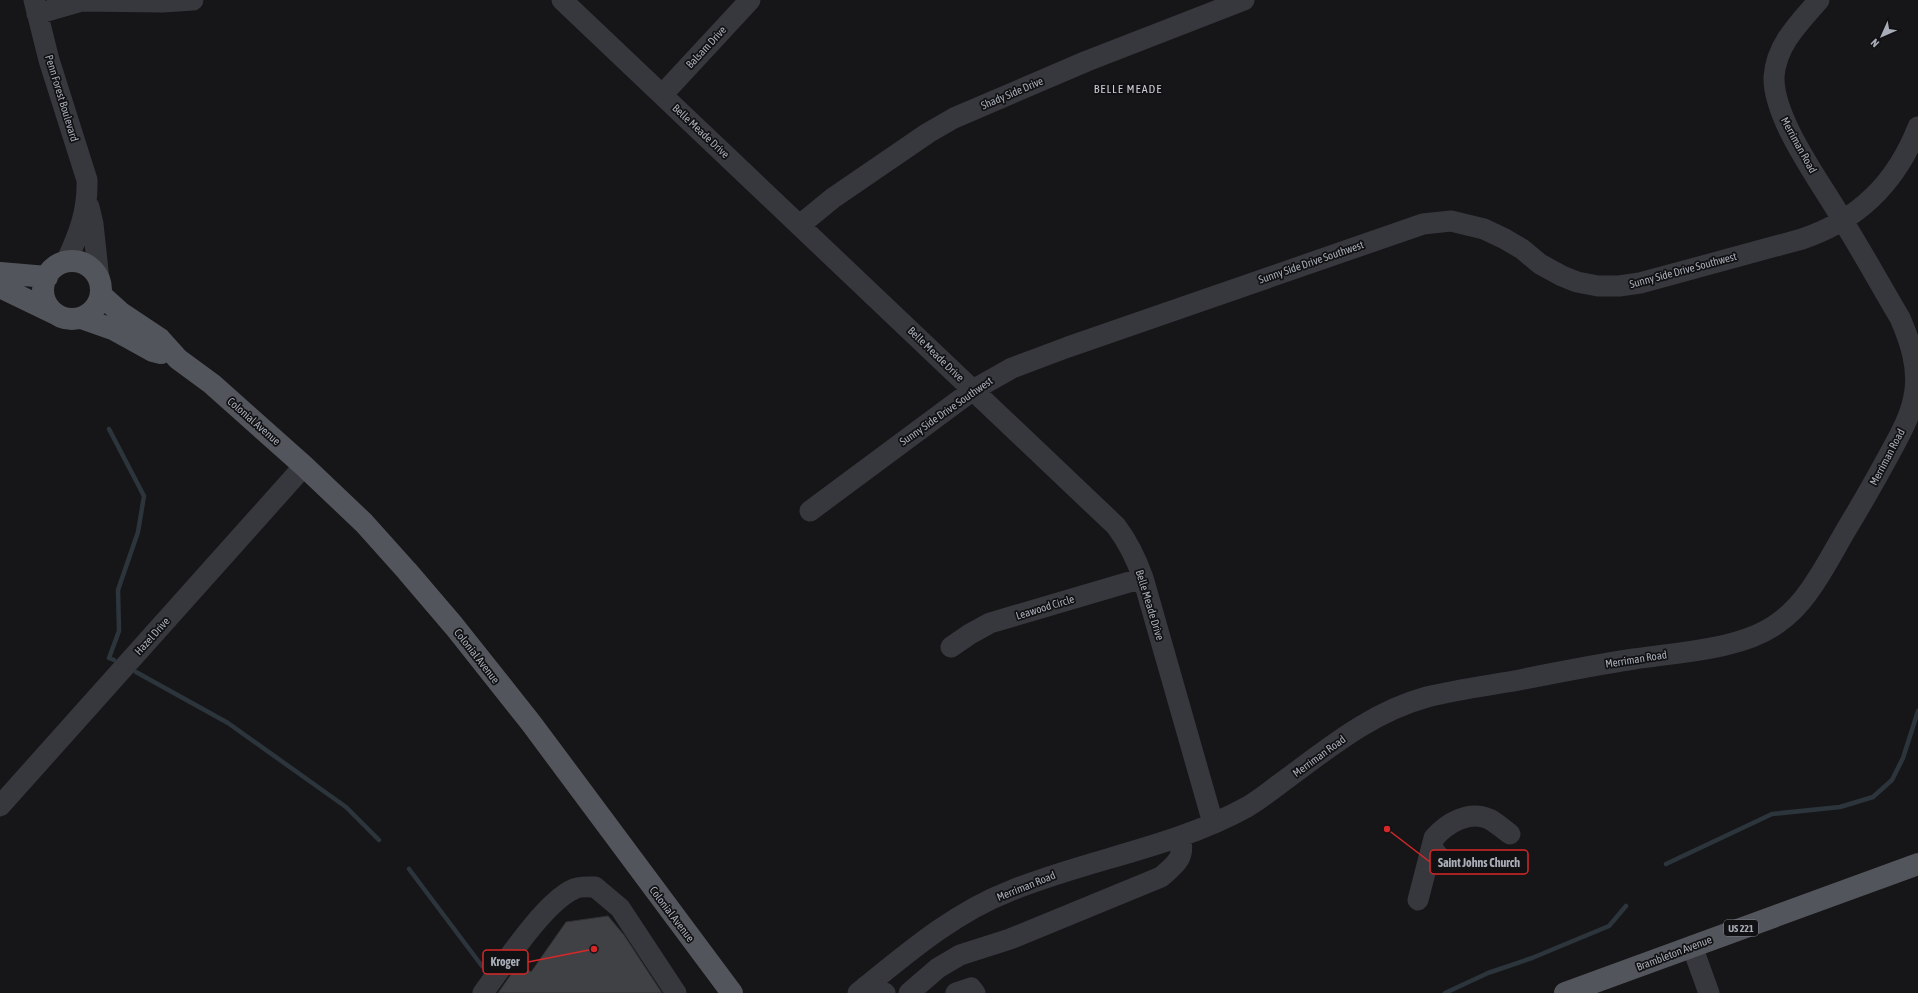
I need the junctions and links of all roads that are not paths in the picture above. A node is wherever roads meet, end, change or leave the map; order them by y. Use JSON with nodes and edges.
{"nodes":[{"id":1,"x":193,"y":0,"type":"edge"},
{"id":2,"x":562,"y":0,"type":"edge"},
{"id":3,"x":750,"y":0,"type":"edge"},
{"id":4,"x":1244,"y":0,"type":"edge"},
{"id":5,"x":1819,"y":0,"type":"edge"},
{"id":6,"x":35,"y":7,"type":"edge"},
{"id":7,"x":662,"y":95,"type":"junction"},
{"id":8,"x":1918,"y":127,"type":"edge"},
{"id":9,"x":87,"y":196,"type":"junction"},
{"id":10,"x":1844,"y":221,"type":"junction"},
{"id":11,"x":800,"y":225,"type":"junction"},
{"id":12,"x":66,"y":262,"type":"junction"},
{"id":13,"x":0,"y":273,"type":"edge"},
{"id":14,"x":47,"y":276,"type":"junction"},
{"id":15,"x":0,"y":287,"type":"edge"},
{"id":16,"x":100,"y":287,"type":"junction"},
{"id":17,"x":54,"y":313,"type":"junction"},
{"id":18,"x":82,"y":318,"type":"junction"},
{"id":19,"x":1915,"y":350,"type":"edge"},
{"id":20,"x":178,"y":359,"type":"junction"},
{"id":21,"x":973,"y":390,"type":"junction"},
{"id":22,"x":304,"y":466,"type":"junction"},
{"id":23,"x":810,"y":510,"type":"dead end"},
{"id":24,"x":1143,"y":578,"type":"junction"},
{"id":25,"x":951,"y":647,"type":"dead end"},
{"id":26,"x":0,"y":806,"type":"edge"},
{"id":27,"x":1213,"y":823,"type":"junction"},
{"id":28,"x":1510,"y":834,"type":"dead end"},
{"id":29,"x":1180,"y":836,"type":"junction"},
{"id":30,"x":1432,"y":847,"type":"junction"},
{"id":31,"x":1453,"y":861,"type":"dead end"},
{"id":32,"x":1918,"y":864,"type":"edge"},
{"id":33,"x":1418,"y":900,"type":"dead end"},
{"id":34,"x":1692,"y":946,"type":"junction"},
{"id":35,"x":869,"y":991,"type":"edge"},
{"id":36,"x":483,"y":993,"type":"edge"},
{"id":37,"x":676,"y":993,"type":"edge"},
{"id":38,"x":732,"y":993,"type":"edge"},
{"id":39,"x":909,"y":993,"type":"edge"},
{"id":40,"x":956,"y":993,"type":"edge"},
{"id":41,"x":975,"y":993,"type":"edge"},
{"id":42,"x":1565,"y":993,"type":"edge"},
{"id":43,"x":1709,"y":993,"type":"edge"}],
"edges":[{"from":1,"to":6,"type":"street"},
{"from":2,"to":7,"type":"street","name":"Belle Meade Drive"},
{"from":3,"to":7,"type":"street","name":"Balsam Drive"},
{"from":4,"to":11,"type":"street","name":"Shady Side Drive"},
{"from":5,"to":10,"type":"street","name":"Merriman Road"},
{"from":6,"to":9,"type":"street","name":"Penn Forest Boulevard"},
{"from":7,"to":11,"type":"street","name":"Belle Meade Drive"},
{"from":8,"to":10,"type":"street","name":"Sunny Side Drive Southwest"},
{"from":9,"to":12,"type":"street","name":"Penn Forest Boulevard"},
{"from":9,"to":16,"type":"street","name":"Penn Forest Boulevard"},
{"from":10,"to":19,"type":"street","name":"Merriman Road"},
{"from":10,"to":21,"type":"street","name":"Sunny Side Drive Southwest"},
{"from":11,"to":21,"type":"street","name":"Belle Meade Drive"},
{"from":12,"to":14,"type":"main road"},
{"from":12,"to":16,"type":"main road","name":"Colonial Avenue"},
{"from":13,"to":14,"type":"main road"},
{"from":14,"to":17,"type":"main road"},
{"from":15,"to":17,"type":"main road","name":"Colonial Avenue"},
{"from":16,"to":18,"type":"main road"},
{"from":16,"to":20,"type":"main road","name":"Colonial Avenue"},
{"from":17,"to":18,"type":"main road","name":"Colonial Avenue"},
{"from":18,"to":20,"type":"main road","name":"Colonial Avenue"},
{"from":19,"to":27,"type":"street","name":"Merriman Road"},
{"from":20,"to":22,"type":"main road","name":"Colonial Avenue"},
{"from":21,"to":23,"type":"street","name":"Sunny Side Drive Southwest"},
{"from":21,"to":24,"type":"street","name":"Belle Meade Drive"},
{"from":22,"to":26,"type":"street","name":"Hazel Drive"},
{"from":22,"to":38,"type":"main road","name":"Colonial Avenue"},
{"from":24,"to":25,"type":"street","name":"Leawood Circle"},
{"from":24,"to":27,"type":"street","name":"Belle Meade Drive"},
{"from":27,"to":29,"type":"street","name":"Merriman Road"},
{"from":28,"to":30,"type":"street"},
{"from":29,"to":35,"type":"street","name":"Merriman Road"},
{"from":29,"to":39,"type":"street"},
{"from":30,"to":31,"type":"street"},
{"from":30,"to":33,"type":"street"},
{"from":32,"to":34,"type":"main road","name":"Brambleton Avenue","number":"US 221"},
{"from":34,"to":42,"type":"main road","name":"Brambleton Avenue","number":"US 221"},
{"from":34,"to":43,"type":"street"},
{"from":36,"to":37,"type":"street"},
{"from":40,"to":41,"type":"street"}]}
